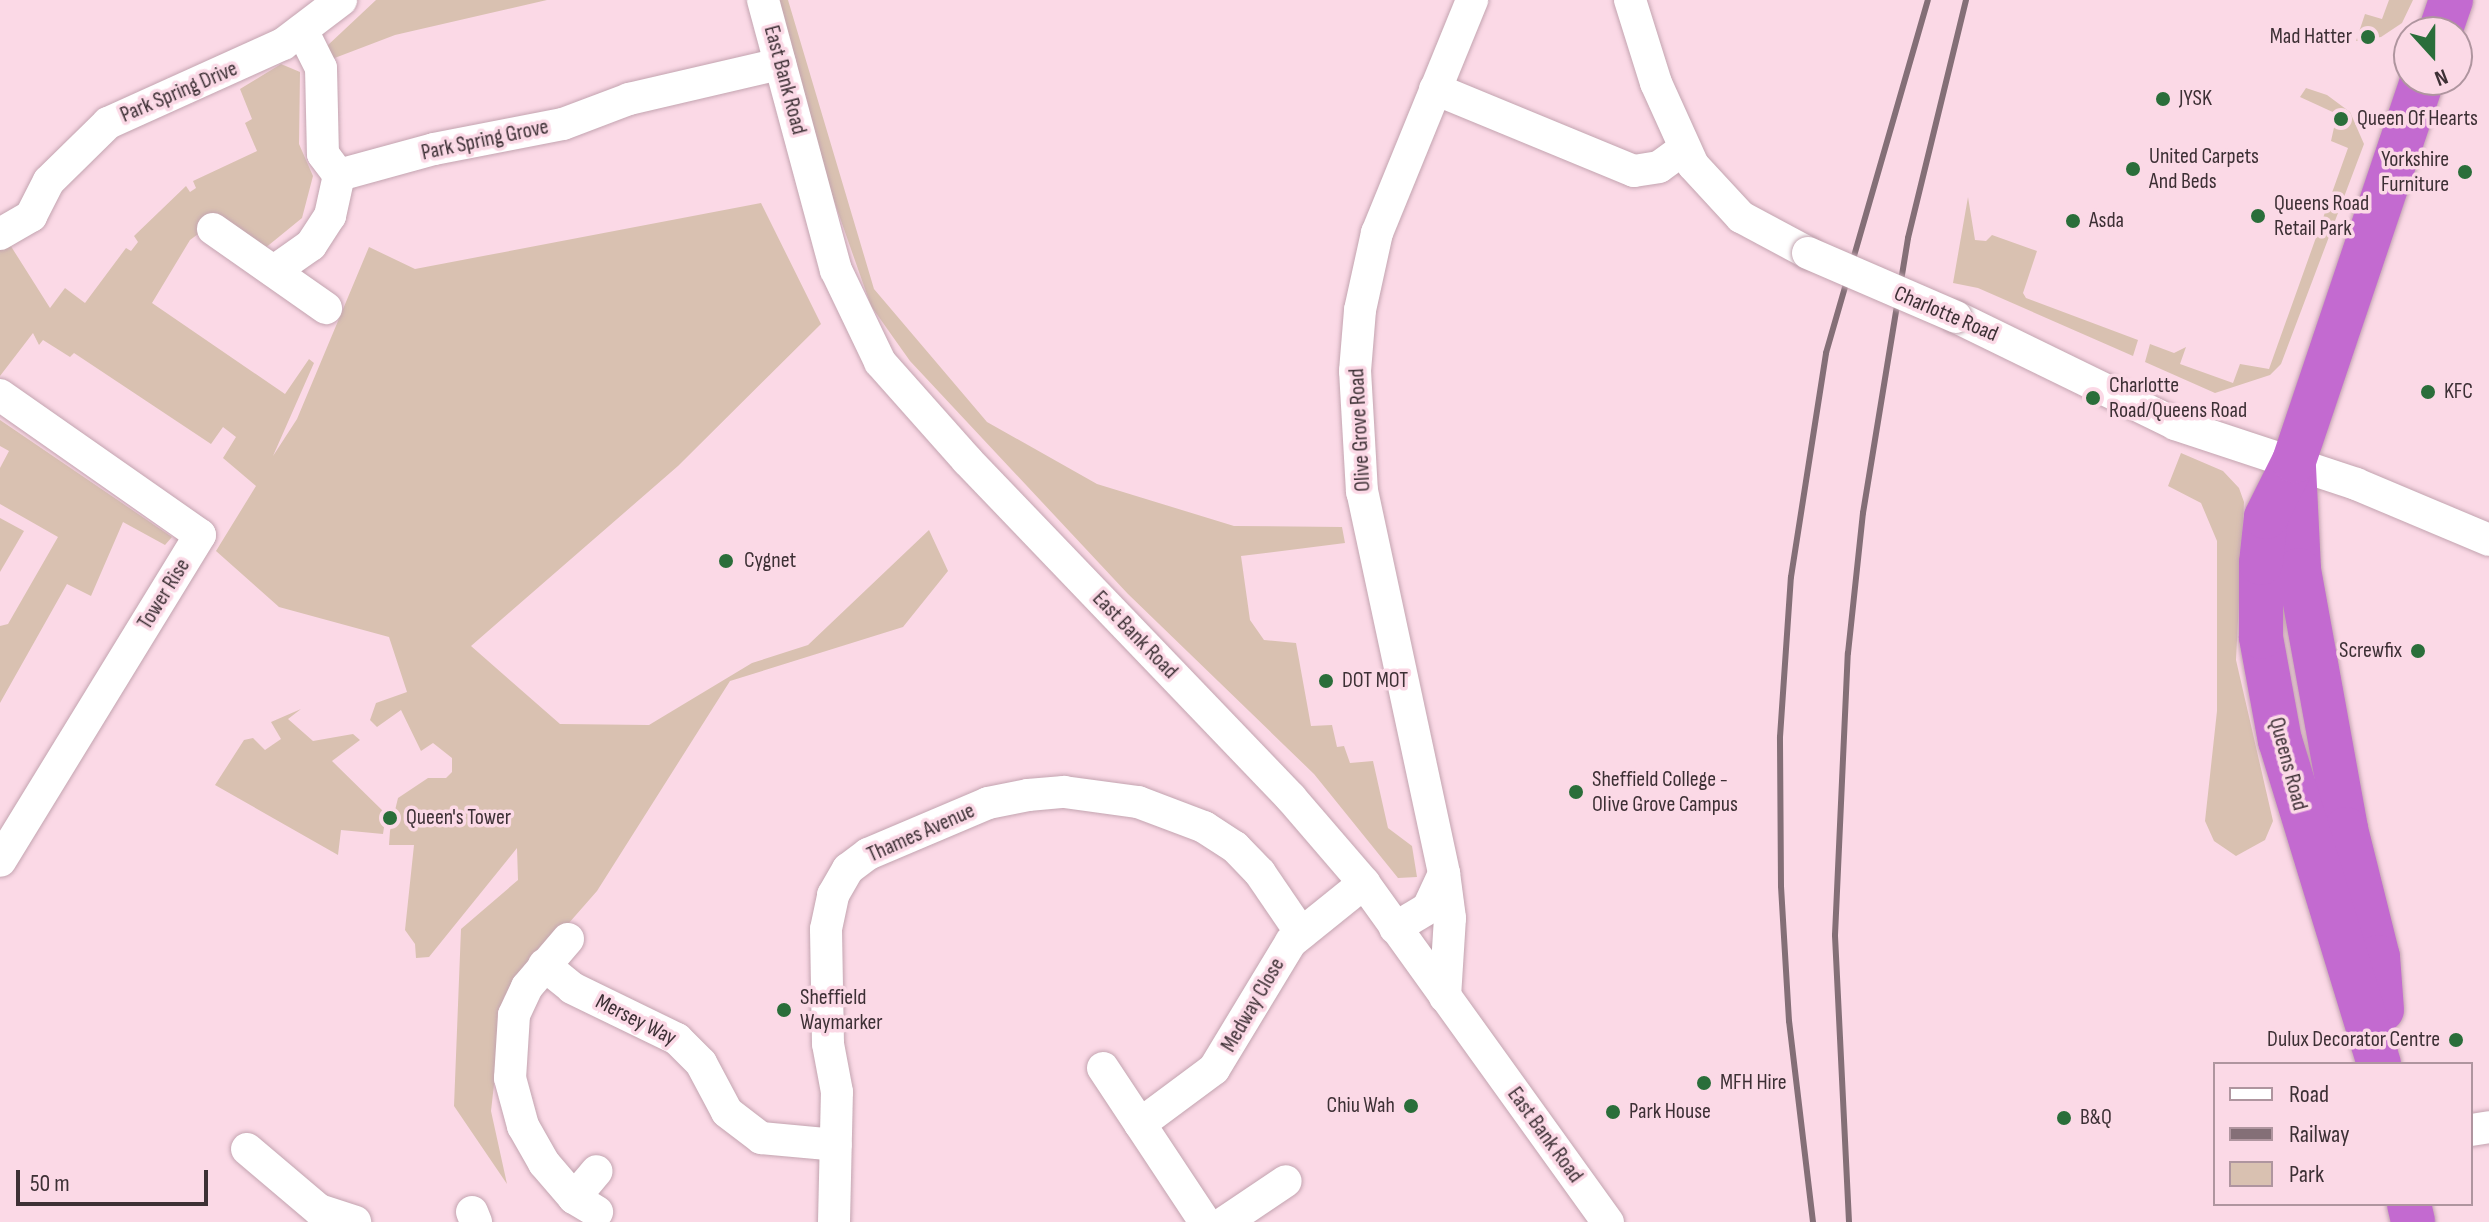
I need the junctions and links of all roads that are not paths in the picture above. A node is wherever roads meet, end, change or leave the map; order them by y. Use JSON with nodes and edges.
{"nodes":[{"id":1,"x":341,"y":0,"type":"edge"},
{"id":2,"x":763,"y":0,"type":"edge"},
{"id":3,"x":1472,"y":0,"type":"edge"},
{"id":4,"x":1630,"y":0,"type":"edge"},
{"id":5,"x":302,"y":30,"type":"junction"},
{"id":6,"x":780,"y":64,"type":"junction"},
{"id":7,"x":1435,"y":89,"type":"junction"},
{"id":8,"x":2417,"y":96,"type":"edge"},
{"id":9,"x":1684,"y":149,"type":"junction"},
{"id":10,"x":339,"y":175,"type":"junction"},
{"id":11,"x":213,"y":229,"type":"dead end"},
{"id":12,"x":0,"y":234,"type":"edge"},
{"id":13,"x":274,"y":271,"type":"junction"},
{"id":14,"x":326,"y":308,"type":"dead end"},
{"id":15,"x":0,"y":395,"type":"edge"},
{"id":16,"x":2294,"y":461,"type":"junction"},
{"id":17,"x":2489,"y":540,"type":"edge"},
{"id":18,"x":0,"y":861,"type":"edge"},
{"id":19,"x":1444,"y":873,"type":"junction"},
{"id":20,"x":1364,"y":883,"type":"junction"},
{"id":21,"x":1395,"y":928,"type":"junction"},
{"id":22,"x":1301,"y":933,"type":"junction"},
{"id":23,"x":568,"y":939,"type":"dead end"},
{"id":24,"x":544,"y":965,"type":"junction"},
{"id":25,"x":1445,"y":997,"type":"junction"},
{"id":26,"x":2378,"y":1062,"type":"edge"},
{"id":27,"x":2387,"y":1062,"type":"edge"},
{"id":28,"x":1103,"y":1068,"type":"dead end"},
{"id":29,"x":1140,"y":1124,"type":"junction"},
{"id":30,"x":836,"y":1145,"type":"junction"},
{"id":31,"x":247,"y":1149,"type":"dead end"},
{"id":32,"x":597,"y":1171,"type":"dead end"},
{"id":33,"x":1286,"y":1181,"type":"dead end"},
{"id":34,"x":355,"y":1222,"type":"edge"},
{"id":35,"x":834,"y":1222,"type":"edge"},
{"id":36,"x":1205,"y":1222,"type":"edge"},
{"id":37,"x":1225,"y":1222,"type":"edge"},
{"id":38,"x":1608,"y":1222,"type":"edge"}],
"edges":[{"from":1,"to":5,"type":"street","name":"Park Spring Drive"},
{"from":2,"to":6,"type":"street","name":"East Bank Road"},
{"from":3,"to":7,"type":"street","name":"Olive Grove Road"},
{"from":4,"to":9,"type":"street"},
{"from":5,"to":10,"type":"street"},
{"from":5,"to":12,"type":"street","name":"Park Spring Drive"},
{"from":6,"to":10,"type":"street","name":"Park Spring Grove"},
{"from":6,"to":20,"type":"street","name":"East Bank Road"},
{"from":7,"to":9,"type":"street"},
{"from":7,"to":19,"type":"street","name":"Olive Grove Road"},
{"from":8,"to":16,"type":"highway","name":"Queens Road"},
{"from":9,"to":16,"type":"street","name":"Charlotte Road","bridge":true},
{"from":10,"to":13,"type":"street"},
{"from":11,"to":13,"type":"street"},
{"from":13,"to":14,"type":"street"},
{"from":15,"to":18,"type":"street","name":"Tower Rise"},
{"from":16,"to":17,"type":"street","name":"Charlotte Road"},
{"from":16,"to":26,"type":"highway","name":"Queens Road"},
{"from":16,"to":27,"type":"highway","name":"Queens Road"},
{"from":19,"to":21,"type":"street"},
{"from":19,"to":25,"type":"street","name":"Olive Grove Road"},
{"from":20,"to":21,"type":"street","name":"East Bank Road"},
{"from":20,"to":22,"type":"street","name":"Medway Close"},
{"from":21,"to":25,"type":"street","name":"East Bank Road"},
{"from":22,"to":29,"type":"street","name":"Medway Close"},
{"from":22,"to":30,"type":"street","name":"Thames Avenue"},
{"from":23,"to":24,"type":"street"},
{"from":24,"to":30,"type":"street","name":"Mersey Way"},
{"from":24,"to":32,"type":"street"},
{"from":25,"to":38,"type":"street","name":"East Bank Road"},
{"from":28,"to":29,"type":"street"},
{"from":29,"to":36,"type":"street"},
{"from":30,"to":35,"type":"street","name":"Thames Avenue"},
{"from":31,"to":34,"type":"street"},
{"from":33,"to":37,"type":"street"}]}
